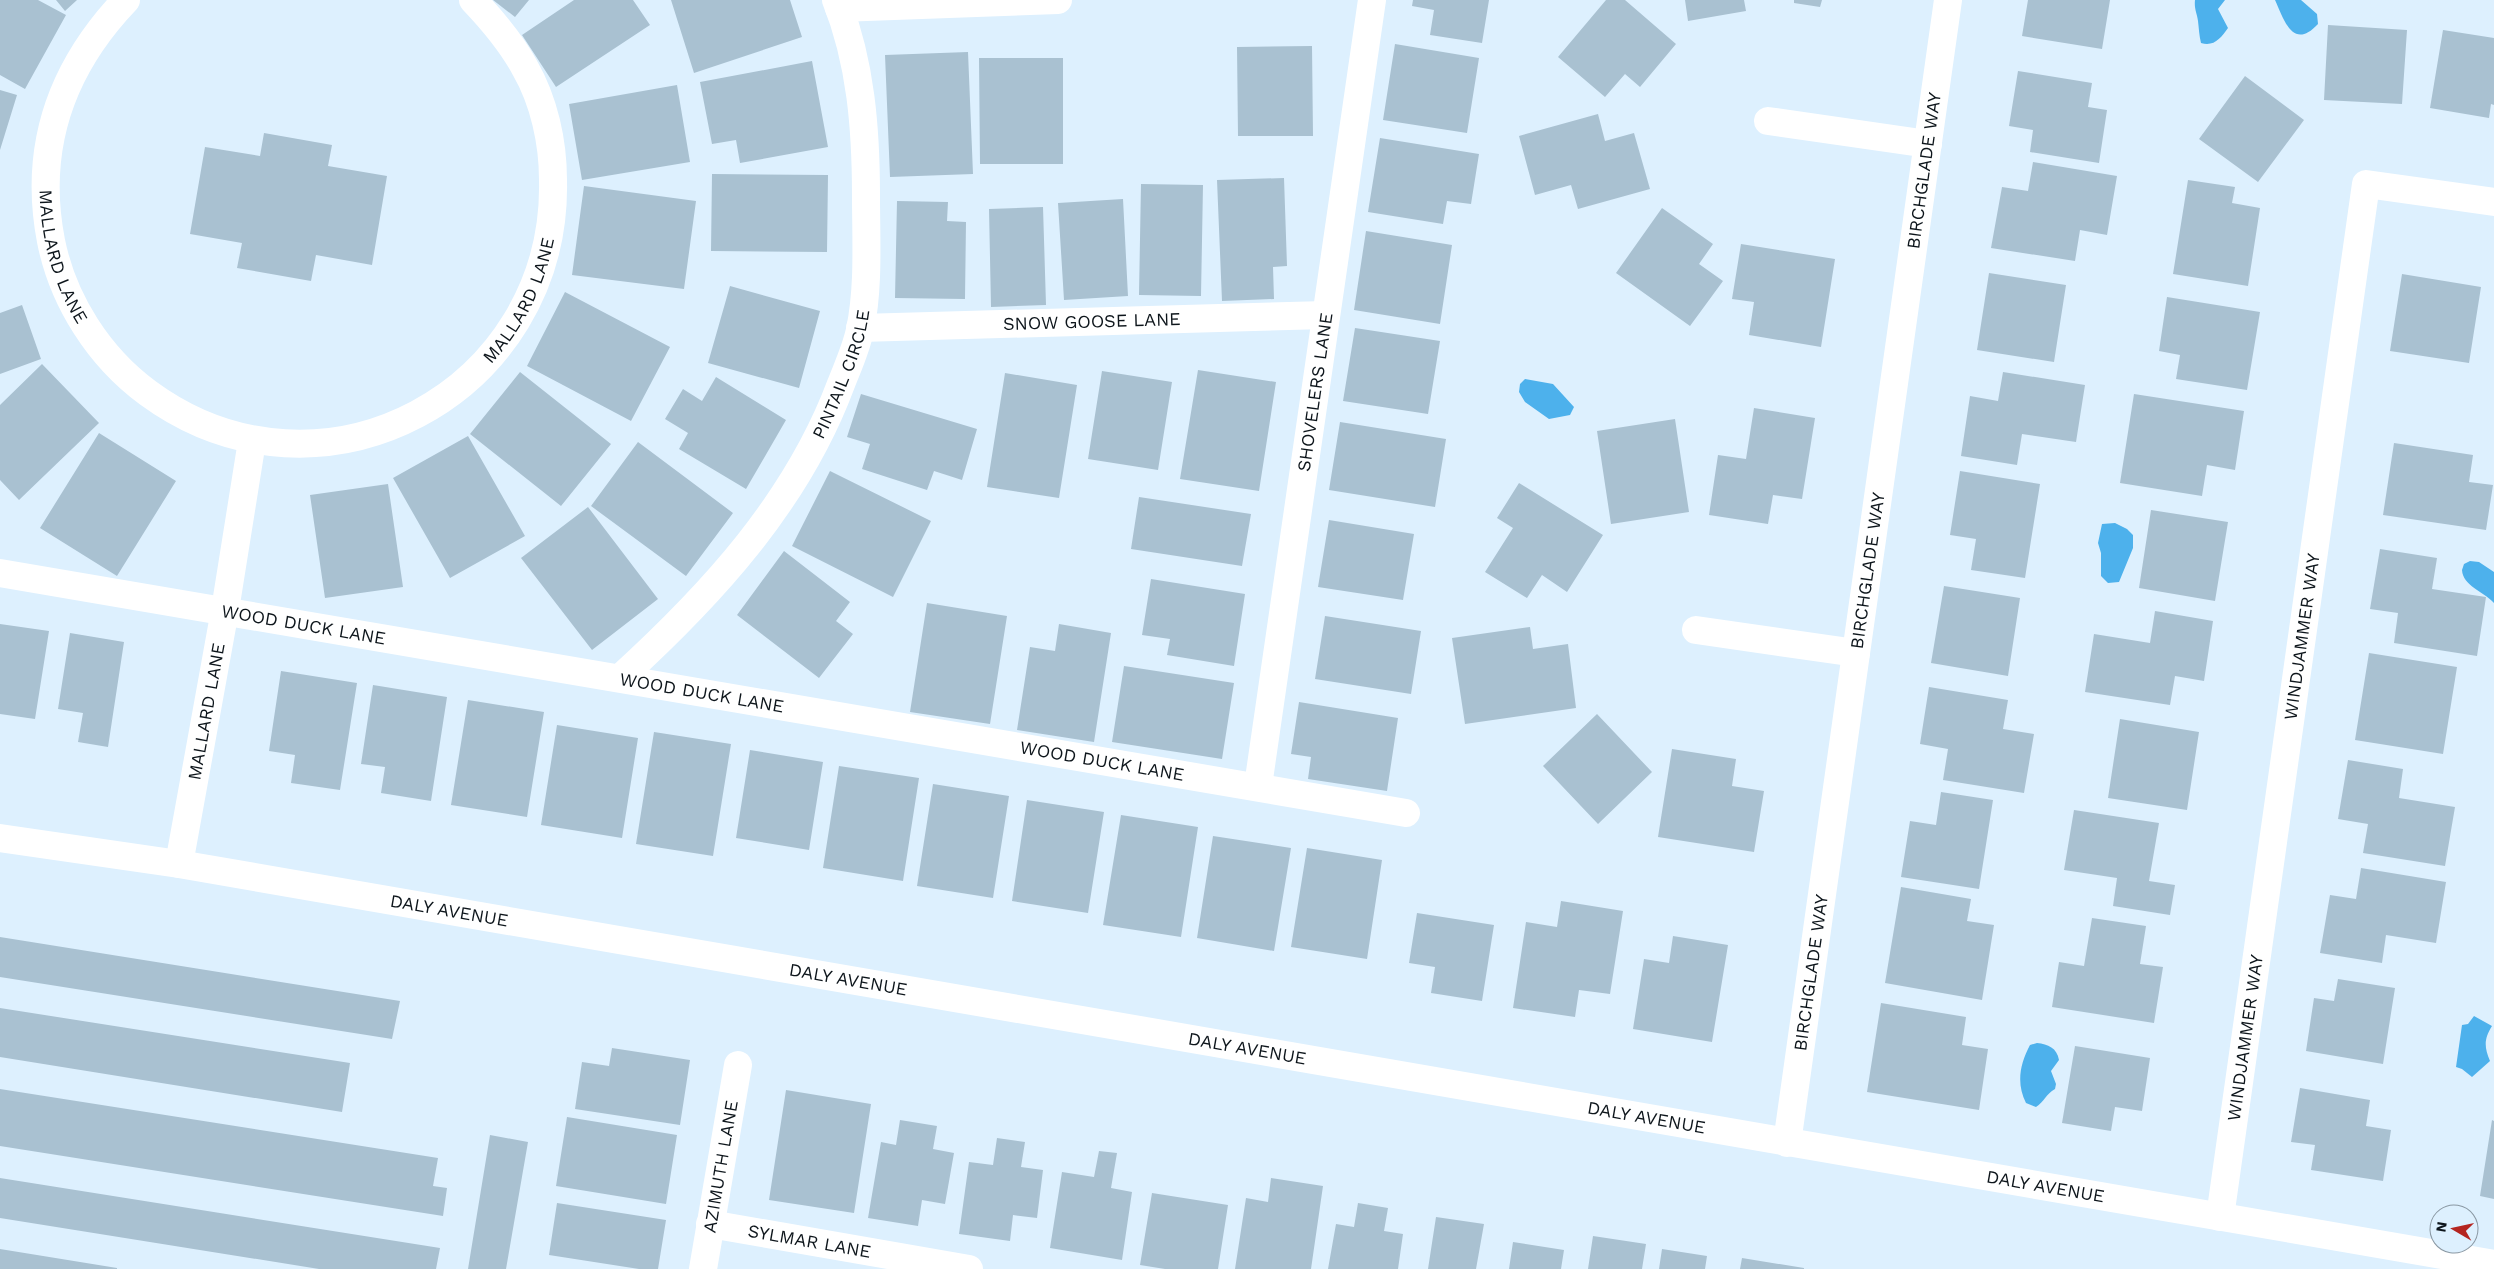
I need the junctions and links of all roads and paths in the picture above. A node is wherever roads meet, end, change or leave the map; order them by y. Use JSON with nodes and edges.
{"nodes":[{"id":1,"x":126,"y":0,"type":"edge"},
{"id":2,"x":473,"y":0,"type":"edge"},
{"id":3,"x":1058,"y":0,"type":"edge"},
{"id":4,"x":1372,"y":0,"type":"edge"},
{"id":5,"x":1948,"y":0,"type":"edge"},
{"id":6,"x":838,"y":4,"type":"edge"},
{"id":7,"x":1768,"y":121,"type":"dead end"},
{"id":8,"x":1928,"y":144,"type":"junction"},
{"id":9,"x":2494,"y":202,"type":"edge"},
{"id":10,"x":1326,"y":315,"type":"junction"},
{"id":11,"x":860,"y":328,"type":"junction"},
{"id":12,"x":252,"y":441,"type":"junction"},
{"id":13,"x":0,"y":573,"type":"edge"},
{"id":14,"x":225,"y":610,"type":"junction"},
{"id":15,"x":1696,"y":630,"type":"dead end"},
{"id":16,"x":1856,"y":654,"type":"junction"},
{"id":17,"x":620,"y":678,"type":"junction"},
{"id":18,"x":1258,"y":786,"type":"junction"},
{"id":19,"x":1406,"y":813,"type":"dead end"},
{"id":20,"x":0,"y":838,"type":"edge"},
{"id":21,"x":179,"y":864,"type":"junction"},
{"id":22,"x":738,"y":1065,"type":"dead end"},
{"id":23,"x":1787,"y":1143,"type":"junction"},
{"id":24,"x":2220,"y":1217,"type":"junction"},
{"id":25,"x":710,"y":1224,"type":"junction"},
{"id":26,"x":2494,"y":1264,"type":"edge"},
{"id":27,"x":703,"y":1269,"type":"edge"},
{"id":28,"x":969,"y":1269,"type":"edge"}],
"edges":[{"from":1,"to":12,"type":"street","name":"MALLARD LANE"},
{"from":2,"to":12,"type":"street","name":"MALLARD LANE"},
{"from":3,"to":6,"type":"street"},
{"from":4,"to":10,"type":"street","name":"SHOVELERS LANE"},
{"from":5,"to":8,"type":"street","name":"BIRCHGLADE WAY"},
{"from":6,"to":11,"type":"street","name":"PINTAIL CIRCLE"},
{"from":7,"to":8,"type":"street"},
{"from":8,"to":16,"type":"street","name":"BIRCHGLADE WAY"},
{"from":9,"to":24,"type":"street","name":"WINDJAMMER WAY"},
{"from":10,"to":11,"type":"street","name":"SNOW GOOSE LANE"},
{"from":10,"to":18,"type":"street","name":"SHOVELERS LANE"},
{"from":11,"to":17,"type":"street","name":"PINTAIL CIRCLE"},
{"from":12,"to":14,"type":"street","name":"MALLARD LANE"},
{"from":13,"to":14,"type":"street","name":"WOOD DUCK LANE"},
{"from":14,"to":17,"type":"street","name":"WOOD DUCK LANE"},
{"from":14,"to":21,"type":"street","name":"MALLARD LANE"},
{"from":15,"to":16,"type":"street"},
{"from":16,"to":23,"type":"street","name":"BIRCHGLADE WAY"},
{"from":17,"to":18,"type":"street","name":"WOOD DUCK LANE"},
{"from":18,"to":19,"type":"street","name":"WOOD DUCK LANE"},
{"from":20,"to":21,"type":"street","name":"DALY AVENUE"},
{"from":21,"to":23,"type":"street","name":"DALY AVENUE"},
{"from":22,"to":25,"type":"street","name":"AZIMUTH LANE"},
{"from":23,"to":24,"type":"street","name":"DALY AVENUE"},
{"from":24,"to":26,"type":"street","name":"DALY AVENUE"},
{"from":25,"to":27,"type":"street","name":"AZIMUTH LANE"},
{"from":25,"to":28,"type":"street","name":"SYLMAR LANE"}]}
